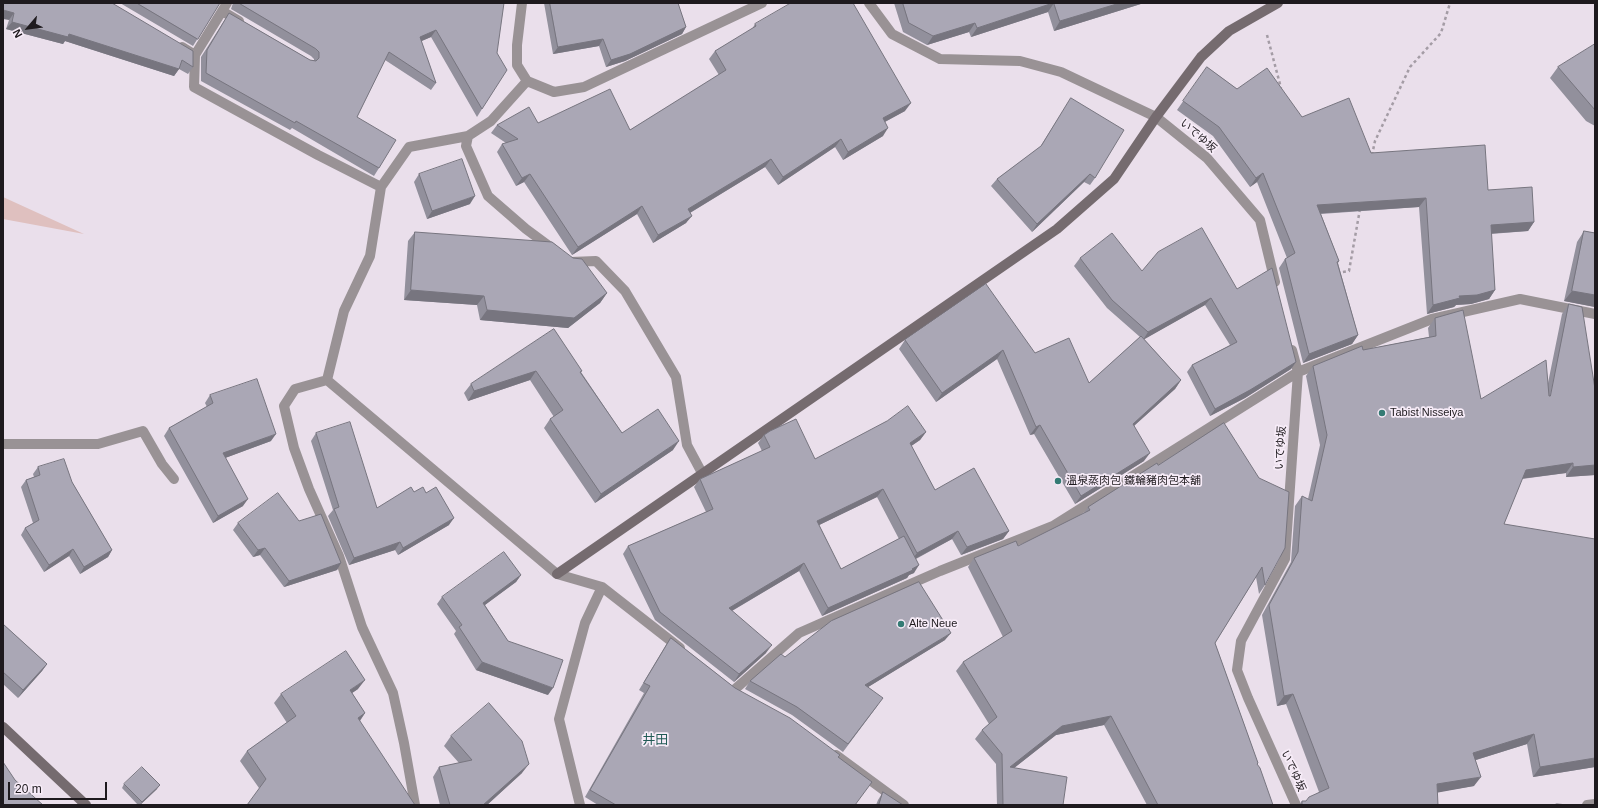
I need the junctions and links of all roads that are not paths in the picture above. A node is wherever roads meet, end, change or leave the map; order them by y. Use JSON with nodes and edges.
{"nodes":[{"id":1,"x":522,"y":3,"type":"edge"},
{"id":2,"x":762,"y":3,"type":"edge"},
{"id":3,"x":869,"y":3,"type":"edge"},
{"id":4,"x":1278,"y":3,"type":"edge"},
{"id":5,"x":224,"y":7,"type":"edge"},
{"id":6,"x":248,"y":26,"type":"edge"},
{"id":7,"x":175,"y":43,"type":"edge"},
{"id":8,"x":195,"y":54,"type":"junction"},
{"id":9,"x":526,"y":81,"type":"junction"},
{"id":10,"x":1156,"y":117,"type":"junction"},
{"id":11,"x":468,"y":136,"type":"junction"},
{"id":12,"x":381,"y":187,"type":"junction"},
{"id":13,"x":1278,"y":293,"type":"edge"},
{"id":14,"x":1595,"y":314,"type":"edge"},
{"id":15,"x":1291,"y":343,"type":"edge"},
{"id":16,"x":1298,"y":372,"type":"junction"},
{"id":17,"x":327,"y":380,"type":"junction"},
{"id":18,"x":3,"y":444,"type":"edge"},
{"id":19,"x":702,"y":473,"type":"junction"},
{"id":20,"x":174,"y":479,"type":"dead end"},
{"id":21,"x":557,"y":574,"type":"junction"},
{"id":22,"x":602,"y":587,"type":"junction"},
{"id":23,"x":690,"y":656,"type":"edge"},
{"id":24,"x":734,"y":690,"type":"edge"},
{"id":25,"x":3,"y":727,"type":"edge"},
{"id":26,"x":830,"y":751,"type":"edge"},
{"id":27,"x":1595,"y":804,"type":"edge"},
{"id":28,"x":86,"y":805,"type":"edge"},
{"id":29,"x":415,"y":805,"type":"edge"},
{"id":30,"x":580,"y":805,"type":"edge"},
{"id":31,"x":904,"y":805,"type":"edge"},
{"id":32,"x":1296,"y":805,"type":"edge"},
{"id":33,"x":1586,"y":805,"type":"edge"}],
"edges":[{"from":1,"to":9,"type":"street"},
{"from":2,"to":9,"type":"street"},
{"from":3,"to":10,"type":"street","name":"いでゆ坂"},
{"from":4,"to":10,"type":"street"},
{"from":5,"to":6,"type":"street"},
{"from":5,"to":8,"type":"street"},
{"from":7,"to":8,"type":"street"},
{"from":8,"to":12,"type":"street"},
{"from":9,"to":11,"type":"street"},
{"from":10,"to":13,"type":"street","name":"いでゆ坂"},
{"from":10,"to":19,"type":"street"},
{"from":11,"to":12,"type":"street"},
{"from":11,"to":19,"type":"street"},
{"from":12,"to":17,"type":"street"},
{"from":14,"to":16,"type":"street"},
{"from":15,"to":16,"type":"street","name":"いでゆ坂"},
{"from":16,"to":24,"type":"street"},
{"from":16,"to":32,"type":"street","name":"いでゆ坂"},
{"from":17,"to":21,"type":"street"},
{"from":17,"to":29,"type":"street"},
{"from":18,"to":20,"type":"street"},
{"from":19,"to":21,"type":"street"},
{"from":21,"to":22,"type":"street"},
{"from":22,"to":23,"type":"street"},
{"from":22,"to":30,"type":"street"},
{"from":25,"to":28,"type":"street"},
{"from":26,"to":31,"type":"street"},
{"from":27,"to":33,"type":"street"}]}
